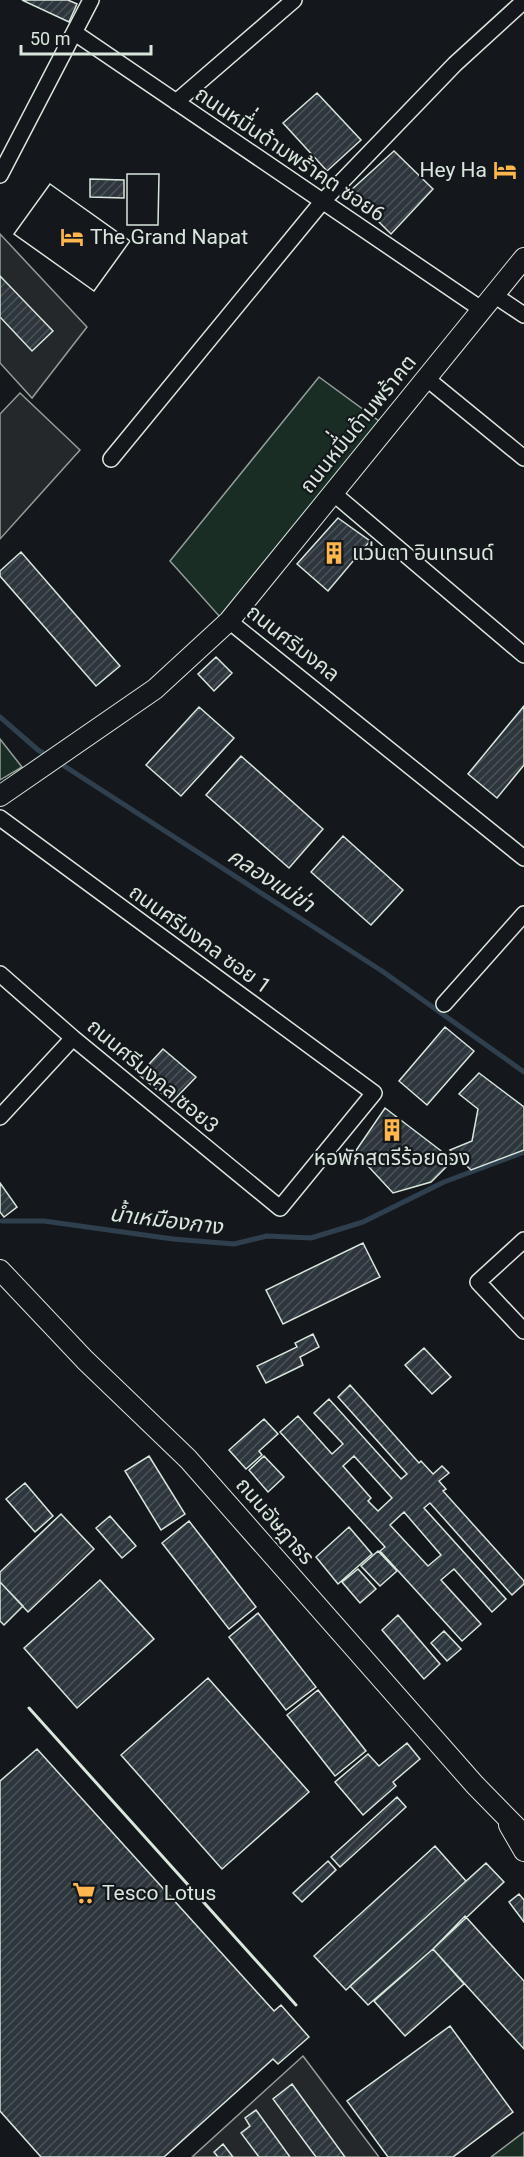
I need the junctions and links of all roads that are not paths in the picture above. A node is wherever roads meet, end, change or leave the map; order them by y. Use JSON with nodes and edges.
{"nodes":[{"id":1,"x":91,"y":0,"type":"edge"},
{"id":2,"x":294,"y":0,"type":"edge"},
{"id":3,"x":524,"y":1,"type":"edge"},
{"id":4,"x":75,"y":33,"type":"junction"},
{"id":5,"x":176,"y":102,"type":"junction"},
{"id":6,"x":0,"y":175,"type":"edge"},
{"id":7,"x":322,"y":201,"type":"junction"},
{"id":8,"x":524,"y":258,"type":"edge"},
{"id":9,"x":487,"y":302,"type":"junction"},
{"id":10,"x":524,"y":315,"type":"edge"},
{"id":11,"x":426,"y":378,"type":"junction"},
{"id":12,"x":524,"y":458,"type":"edge"},
{"id":13,"x":111,"y":459,"type":"dead end"},
{"id":14,"x":333,"y":493,"type":"junction"},
{"id":15,"x":229,"y":621,"type":"junction"},
{"id":16,"x":524,"y":655,"type":"edge"},
{"id":17,"x":0,"y":796,"type":"edge"},
{"id":18,"x":0,"y":818,"type":"edge"},
{"id":19,"x":524,"y":858,"type":"edge"},
{"id":20,"x":524,"y":914,"type":"edge"},
{"id":21,"x":0,"y":974,"type":"edge"},
{"id":22,"x":444,"y":1004,"type":"dead end"},
{"id":23,"x":74,"y":1038,"type":"junction"},
{"id":24,"x":0,"y":1117,"type":"edge"},
{"id":25,"x":280,"y":1208,"type":"joint"},
{"id":26,"x":524,"y":1240,"type":"edge"},
{"id":27,"x":0,"y":1269,"type":"edge"},
{"id":28,"x":524,"y":1331,"type":"edge"},
{"id":29,"x":503,"y":1815,"type":"junction"},
{"id":30,"x":524,"y":1835,"type":"edge"},
{"id":31,"x":524,"y":1851,"type":"edge"}],
"edges":[{"from":1,"to":4,"type":"street"},
{"from":2,"to":5,"type":"street"},
{"from":3,"to":7,"type":"street"},
{"from":4,"to":5,"type":"street","name":"ถนนหมื่่นด้ามพร้าคต ซอย6"},
{"from":4,"to":6,"type":"street"},
{"from":5,"to":7,"type":"street","name":"ถนนหมื่่นด้ามพร้าคต ซอย6"},
{"from":7,"to":9,"type":"street","name":"ถนนหมื่่นด้ามพร้าคต ซอย6"},
{"from":7,"to":13,"type":"street"},
{"from":8,"to":9,"type":"street","name":"ถนนหมื่่นด้ามพร้าคต"},
{"from":9,"to":10,"type":"street","name":"ถนนหมื่่นด้ามพร้าคต ซอย6"},
{"from":9,"to":11,"type":"street","name":"ถนนหมื่่นด้ามพร้าคต"},
{"from":11,"to":12,"type":"street"},
{"from":11,"to":14,"type":"street","name":"ถนนหมื่่นด้ามพร้าคต"},
{"from":14,"to":15,"type":"street","name":"ถนนหมื่่นด้ามพร้าคต"},
{"from":14,"to":16,"type":"street"},
{"from":15,"to":17,"type":"street","name":"ถนนศรีมงคล"},
{"from":15,"to":19,"type":"street","name":"ถนนศรีมงคล"},
{"from":18,"to":25,"type":"street","name":"ถนนศรีมงคล ซอย 1"},
{"from":20,"to":22,"type":"street"},
{"from":21,"to":23,"type":"street","name":"ถนนศรีมงคล ซอย3"},
{"from":23,"to":24,"type":"street"},
{"from":23,"to":25,"type":"street","name":"ถนนศรีมงคล ซอย3"},
{"from":26,"to":28,"type":"street"},
{"from":27,"to":29,"type":"street","name":"ถนนอัษฎาธร"},
{"from":29,"to":30,"type":"street","name":"ถนนอัษฎาธร"},
{"from":29,"to":31,"type":"street","name":"ถนนอัษฎาธร"}]}
